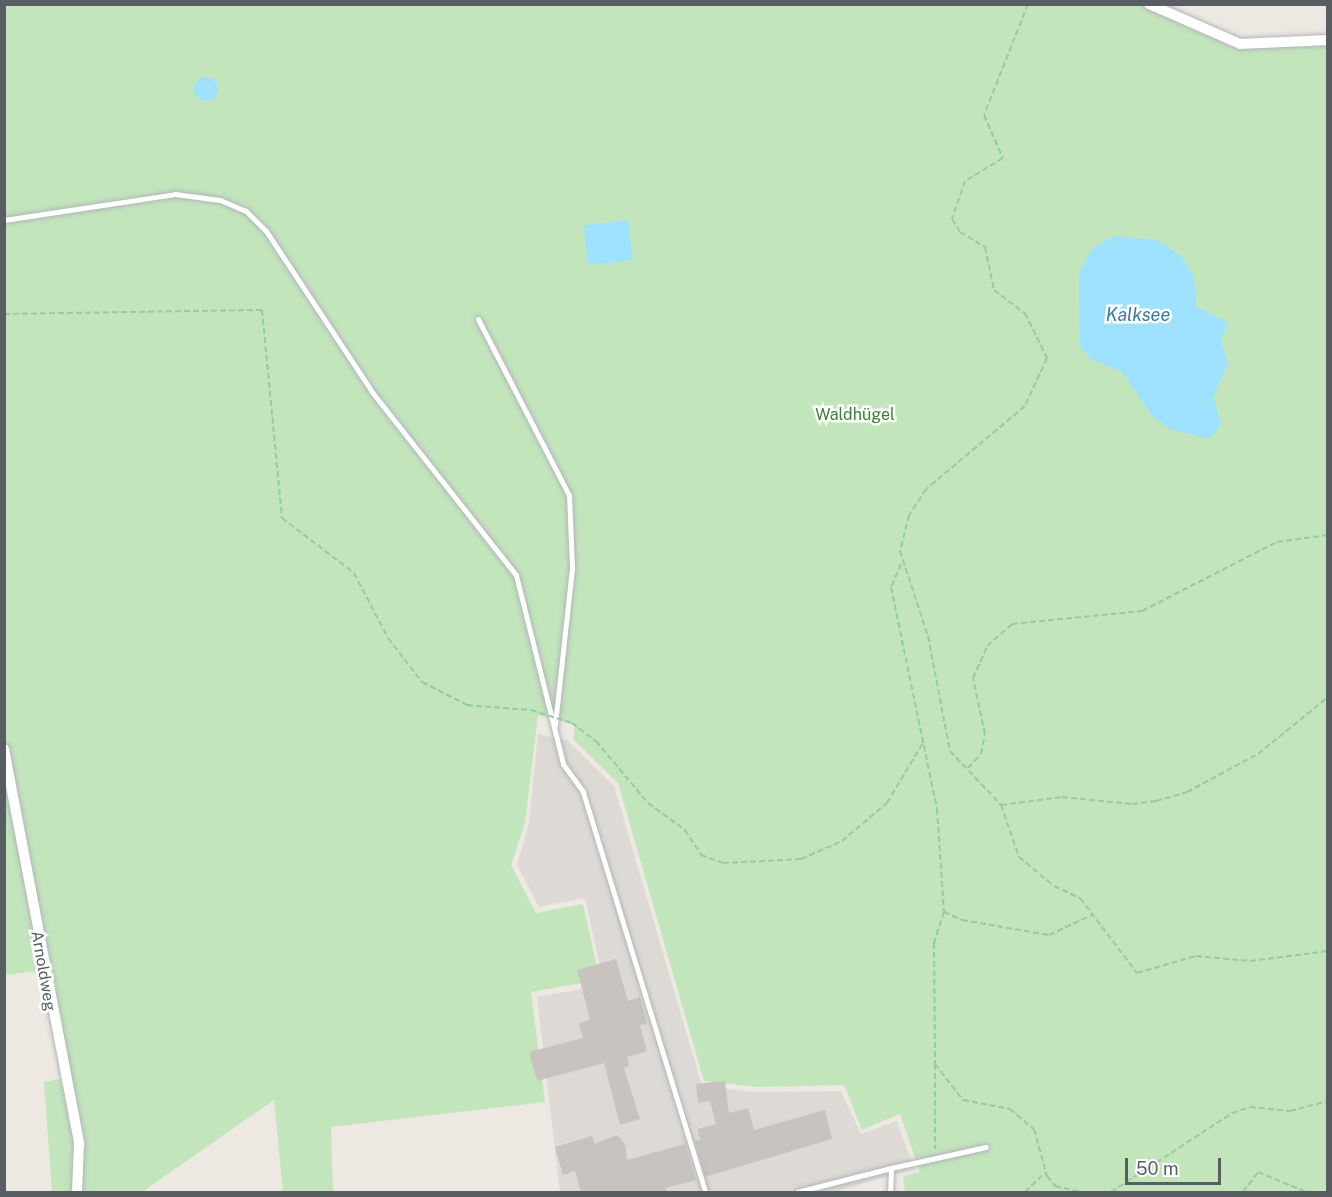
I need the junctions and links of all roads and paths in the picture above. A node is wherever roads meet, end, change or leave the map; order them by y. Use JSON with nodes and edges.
{"nodes":[{"id":1,"x":1028,"y":4,"type":"edge"},
{"id":2,"x":1149,"y":4,"type":"edge"},
{"id":3,"x":1328,"y":40,"type":"edge"},
{"id":4,"x":4,"y":220,"type":"edge"},
{"id":5,"x":4,"y":314,"type":"edge"},
{"id":6,"x":478,"y":319,"type":"dead end"},
{"id":7,"x":1328,"y":535,"type":"edge"},
{"id":8,"x":901,"y":564,"type":"junction"},
{"id":9,"x":1328,"y":697,"type":"edge"},
{"id":10,"x":554,"y":730,"type":"junction"},
{"id":11,"x":924,"y":740,"type":"junction"},
{"id":12,"x":4,"y":749,"type":"edge"},
{"id":13,"x":968,"y":768,"type":"junction"},
{"id":14,"x":1001,"y":805,"type":"junction"},
{"id":15,"x":944,"y":912,"type":"junction"},
{"id":16,"x":1092,"y":914,"type":"junction"},
{"id":17,"x":1328,"y":951,"type":"edge"},
{"id":18,"x":935,"y":1064,"type":"junction"},
{"id":19,"x":1328,"y":1101,"type":"edge"},
{"id":20,"x":986,"y":1147,"type":"dead end"},
{"id":21,"x":935,"y":1154,"type":"junction"},
{"id":22,"x":891,"y":1168,"type":"junction"},
{"id":23,"x":1046,"y":1172,"type":"junction"},
{"id":24,"x":77,"y":1192,"type":"edge"},
{"id":25,"x":705,"y":1192,"type":"edge"},
{"id":26,"x":797,"y":1192,"type":"edge"},
{"id":27,"x":890,"y":1192,"type":"edge"},
{"id":28,"x":1025,"y":1192,"type":"edge"},
{"id":29,"x":1082,"y":1192,"type":"edge"},
{"id":30,"x":1111,"y":1192,"type":"edge"},
{"id":31,"x":1243,"y":1192,"type":"edge"},
{"id":32,"x":1306,"y":1192,"type":"edge"}],
"edges":[{"from":1,"to":8,"type":"path"},
{"from":2,"to":3,"type":"street"},
{"from":4,"to":10,"type":"lane"},
{"from":5,"to":11,"type":"path","bridge":true},
{"from":6,"to":10,"type":"lane"},
{"from":7,"to":13,"type":"path"},
{"from":8,"to":11,"type":"path"},
{"from":8,"to":13,"type":"path"},
{"from":9,"to":14,"type":"path"},
{"from":10,"to":25,"type":"lane"},
{"from":11,"to":15,"type":"path"},
{"from":12,"to":24,"type":"street","name":"Arnoldweg"},
{"from":13,"to":14,"type":"path"},
{"from":14,"to":16,"type":"path"},
{"from":15,"to":16,"type":"path"},
{"from":15,"to":18,"type":"path"},
{"from":16,"to":17,"type":"path"},
{"from":18,"to":21,"type":"path"},
{"from":18,"to":23,"type":"path"},
{"from":19,"to":30,"type":"path"},
{"from":20,"to":21,"type":"lane"},
{"from":21,"to":22,"type":"lane"},
{"from":22,"to":26,"type":"lane"},
{"from":22,"to":27,"type":"lane"},
{"from":23,"to":28,"type":"path"},
{"from":23,"to":29,"type":"path"},
{"from":31,"to":32,"type":"path"}]}
